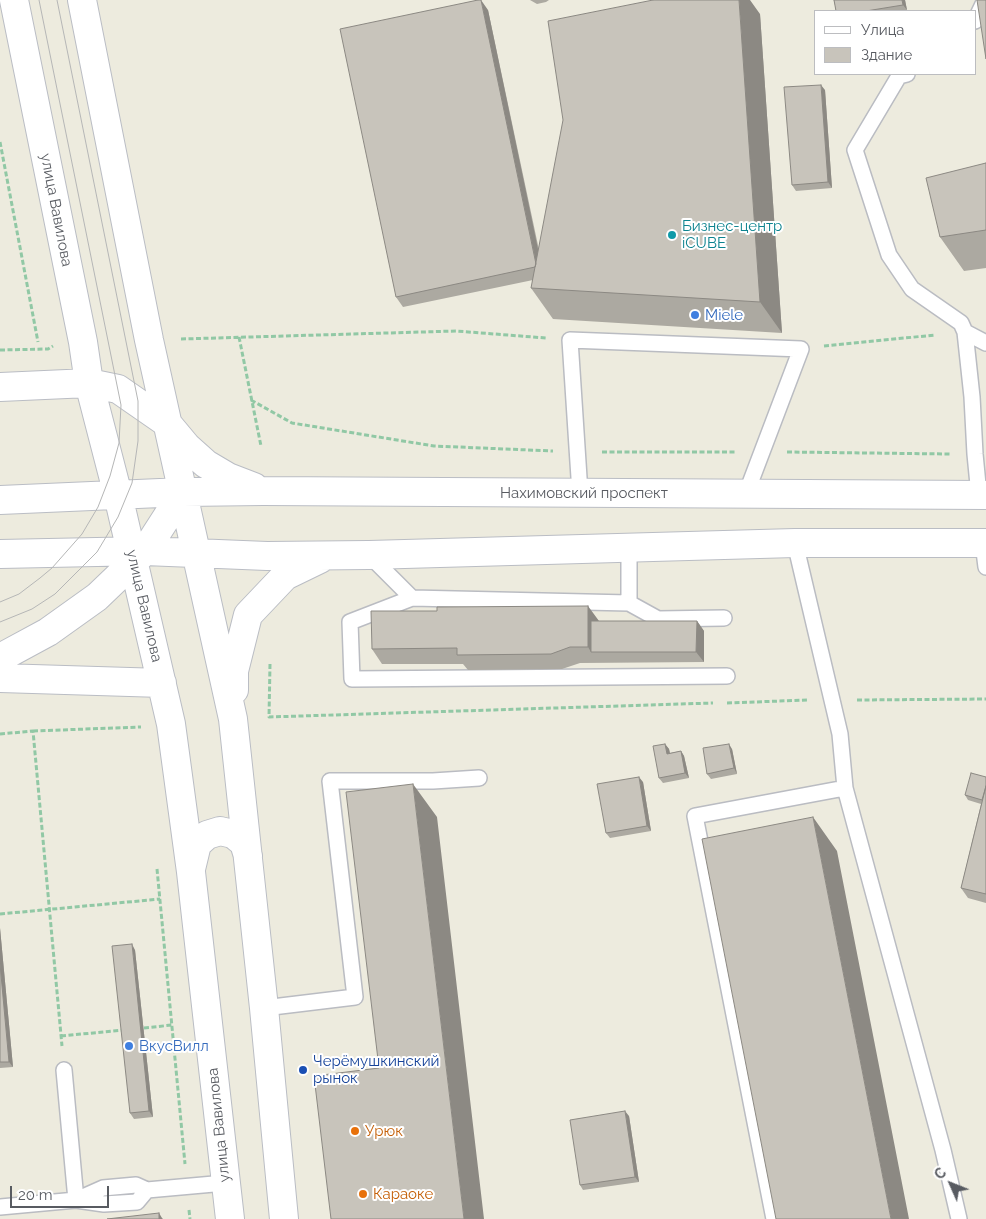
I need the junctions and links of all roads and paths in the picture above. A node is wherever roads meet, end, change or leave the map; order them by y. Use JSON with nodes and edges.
{"nodes":[{"id":1,"x":14,"y":0,"type":"edge"},
{"id":2,"x":82,"y":0,"type":"edge"},
{"id":3,"x":984,"y":0,"type":"edge"},
{"id":4,"x":976,"y":19,"type":"edge"},
{"id":5,"x":903,"y":75,"type":"edge"},
{"id":6,"x":0,"y":142,"type":"edge"},
{"id":7,"x":966,"y":332,"type":"junction"},
{"id":8,"x":239,"y":337,"type":"junction"},
{"id":9,"x":176,"y":339,"type":"dead end"},
{"id":10,"x":570,"y":340,"type":"junction"},
{"id":11,"x":38,"y":342,"type":"dead end"},
{"id":12,"x":58,"y":342,"type":"dead end"},
{"id":13,"x":986,"y":343,"type":"edge"},
{"id":14,"x":818,"y":347,"type":"dead end"},
{"id":15,"x":0,"y":350,"type":"edge"},
{"id":16,"x":89,"y":383,"type":"junction"},
{"id":17,"x":0,"y":387,"type":"edge"},
{"id":18,"x":252,"y":400,"type":"junction"},
{"id":19,"x":167,"y":423,"type":"junction"},
{"id":20,"x":261,"y":446,"type":"dead end"},
{"id":21,"x":578,"y":452,"type":"junction"},
{"id":22,"x":763,"y":452,"type":"junction"},
{"id":23,"x":780,"y":452,"type":"dead end"},
{"id":24,"x":975,"y":454,"type":"junction"},
{"id":25,"x":263,"y":491,"type":"junction"},
{"id":26,"x":183,"y":492,"type":"junction"},
{"id":27,"x":580,"y":493,"type":"junction"},
{"id":28,"x":746,"y":494,"type":"junction"},
{"id":29,"x":118,"y":495,"type":"junction"},
{"id":30,"x":983,"y":495,"type":"edge"},
{"id":31,"x":0,"y":500,"type":"edge"},
{"id":32,"x":795,"y":543,"type":"junction"},
{"id":33,"x":629,"y":546,"type":"junction"},
{"id":34,"x":985,"y":551,"type":"edge"},
{"id":35,"x":0,"y":554,"type":"edge"},
{"id":36,"x":196,"y":554,"type":"junction"},
{"id":37,"x":136,"y":555,"type":"junction"},
{"id":38,"x":326,"y":555,"type":"junction"},
{"id":39,"x":369,"y":555,"type":"junction"},
{"id":40,"x":412,"y":598,"type":"junction"},
{"id":41,"x":629,"y":603,"type":"junction"},
{"id":42,"x":724,"y":618,"type":"dead end"},
{"id":43,"x":0,"y":658,"type":"edge"},
{"id":44,"x":270,"y":662,"type":"dead end"},
{"id":45,"x":727,"y":676,"type":"dead end"},
{"id":46,"x":0,"y":678,"type":"edge"},
{"id":47,"x":162,"y":683,"type":"junction"},
{"id":48,"x":986,"y":699,"type":"edge"},
{"id":49,"x":832,"y":700,"type":"junction"},
{"id":50,"x":714,"y":703,"type":"dead end"},
{"id":51,"x":723,"y":703,"type":"dead end"},
{"id":52,"x":234,"y":719,"type":"junction"},
{"id":53,"x":33,"y":731,"type":"junction"},
{"id":54,"x":0,"y":734,"type":"edge"},
{"id":55,"x":143,"y":736,"type":"dead end"},
{"id":56,"x":479,"y":778,"type":"dead end"},
{"id":57,"x":845,"y":788,"type":"junction"},
{"id":58,"x":248,"y":856,"type":"junction"},
{"id":59,"x":156,"y":861,"type":"dead end"},
{"id":60,"x":191,"y":872,"type":"junction"},
{"id":61,"x":160,"y":899,"type":"junction"},
{"id":62,"x":50,"y":909,"type":"junction"},
{"id":63,"x":0,"y":914,"type":"edge"},
{"id":64,"x":264,"y":1008,"type":"junction"},
{"id":65,"x":172,"y":1025,"type":"junction"},
{"id":66,"x":144,"y":1028,"type":"dead end"},
{"id":67,"x":124,"y":1030,"type":"edge"},
{"id":68,"x":61,"y":1036,"type":"junction"},
{"id":69,"x":64,"y":1070,"type":"joint"},
{"id":70,"x":225,"y":1183,"type":"junction"},
{"id":71,"x":188,"y":1188,"type":"junction"},
{"id":72,"x":76,"y":1200,"type":"junction"},
{"id":73,"x":0,"y":1207,"type":"edge"},
{"id":74,"x":190,"y":1219,"type":"edge"},
{"id":75,"x":230,"y":1219,"type":"edge"},
{"id":76,"x":284,"y":1219,"type":"edge"},
{"id":77,"x":774,"y":1219,"type":"edge"},
{"id":78,"x":958,"y":1219,"type":"edge"}],
"edges":[{"from":1,"to":16,"type":"main road","name":"улица Вавилова"},
{"from":2,"to":19,"type":"main road"},
{"from":3,"to":4,"type":"lane"},
{"from":5,"to":7,"type":"lane"},
{"from":6,"to":11,"type":"path"},
{"from":7,"to":13,"type":"lane"},
{"from":7,"to":14,"type":"path"},
{"from":7,"to":24,"type":"lane"},
{"from":8,"to":9,"type":"path"},
{"from":8,"to":10,"type":"path"},
{"from":8,"to":18,"type":"path"},
{"from":10,"to":21,"type":"lane"},
{"from":10,"to":22,"type":"lane"},
{"from":12,"to":15,"type":"path"},
{"from":16,"to":17,"type":"main road"},
{"from":16,"to":19,"type":"main road"},
{"from":16,"to":29,"type":"main road","name":"улица Вавилова"},
{"from":18,"to":20,"type":"path"},
{"from":18,"to":21,"type":"path"},
{"from":19,"to":25,"type":"main road"},
{"from":19,"to":26,"type":"main road"},
{"from":21,"to":22,"type":"path"},
{"from":21,"to":27,"type":"lane"},
{"from":22,"to":28,"type":"lane"},
{"from":23,"to":24,"type":"path"},
{"from":24,"to":30,"type":"lane"},
{"from":25,"to":26,"type":"main road","name":"Нахимовский проспект"},
{"from":25,"to":27,"type":"main road","name":"Нахимовский проспект"},
{"from":26,"to":29,"type":"main road","name":"Нахимовский проспект"},
{"from":26,"to":36,"type":"main road"},
{"from":26,"to":37,"type":"main road"},
{"from":27,"to":28,"type":"main road","name":"Нахимовский проспект"},
{"from":28,"to":30,"type":"main road","name":"Нахимовский проспект"},
{"from":29,"to":31,"type":"main road","name":"Нахимовский проспект"},
{"from":29,"to":37,"type":"main road","name":"улица Вавилова"},
{"from":32,"to":33,"type":"main road"},
{"from":32,"to":34,"type":"main road"},
{"from":32,"to":49,"type":"lane"},
{"from":33,"to":39,"type":"main road"},
{"from":33,"to":41,"type":"lane"},
{"from":35,"to":37,"type":"main road"},
{"from":36,"to":37,"type":"main road"},
{"from":36,"to":38,"type":"main road"},
{"from":36,"to":52,"type":"main road"},
{"from":37,"to":43,"type":"main road"},
{"from":37,"to":47,"type":"main road","name":"улица Вавилова"},
{"from":38,"to":39,"type":"main road"},
{"from":38,"to":52,"type":"main road"},
{"from":39,"to":40,"type":"lane"},
{"from":40,"to":41,"type":"lane"},
{"from":40,"to":45,"type":"lane"},
{"from":41,"to":42,"type":"lane"},
{"from":44,"to":50,"type":"path"},
{"from":46,"to":47,"type":"main road"},
{"from":47,"to":60,"type":"main road","name":"улица Вавилова"},
{"from":48,"to":49,"type":"path"},
{"from":49,"to":51,"type":"path"},
{"from":49,"to":57,"type":"lane"},
{"from":52,"to":58,"type":"main road"},
{"from":53,"to":54,"type":"path"},
{"from":53,"to":55,"type":"path"},
{"from":53,"to":62,"type":"path"},
{"from":56,"to":64,"type":"lane"},
{"from":57,"to":77,"type":"lane"},
{"from":57,"to":78,"type":"lane"},
{"from":58,"to":60,"type":"main road"},
{"from":58,"to":64,"type":"main road"},
{"from":59,"to":61,"type":"path"},
{"from":60,"to":70,"type":"main road","name":"улица Вавилова"},
{"from":61,"to":62,"type":"path"},
{"from":61,"to":65,"type":"path"},
{"from":62,"to":63,"type":"path"},
{"from":62,"to":68,"type":"path"},
{"from":64,"to":76,"type":"main road"},
{"from":65,"to":66,"type":"path"},
{"from":65,"to":71,"type":"path"},
{"from":67,"to":68,"type":"path"},
{"from":68,"to":69,"type":"path"},
{"from":69,"to":72,"type":"lane"},
{"from":70,"to":71,"type":"lane"},
{"from":70,"to":75,"type":"main road","name":"улица Вавилова"},
{"from":71,"to":72,"type":"lane"},
{"from":71,"to":74,"type":"path"},
{"from":72,"to":73,"type":"lane"}]}
